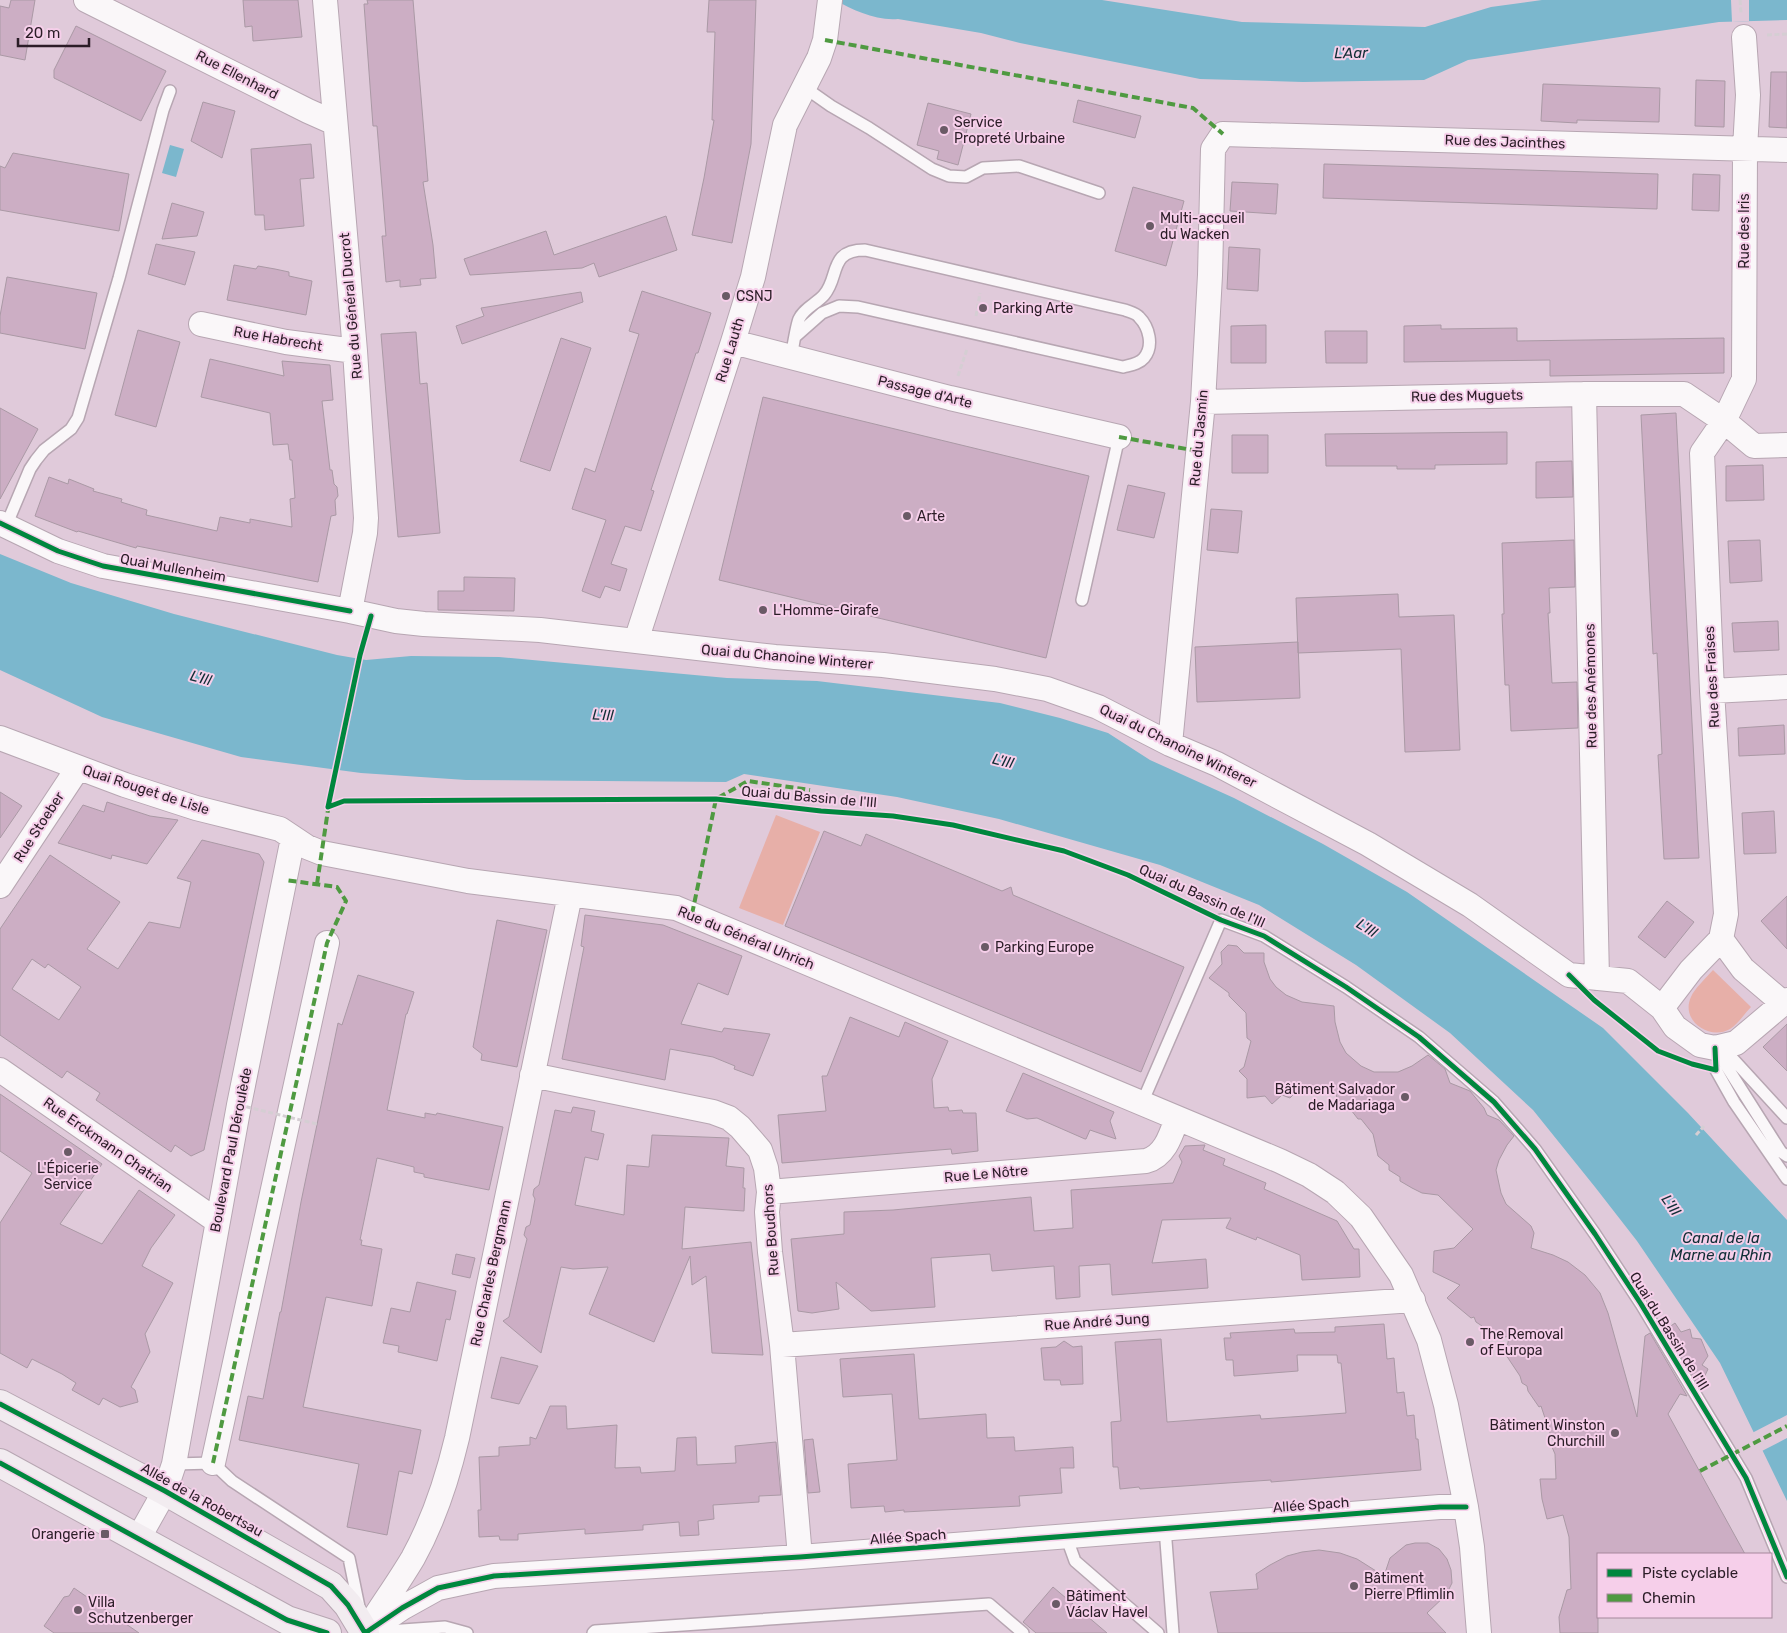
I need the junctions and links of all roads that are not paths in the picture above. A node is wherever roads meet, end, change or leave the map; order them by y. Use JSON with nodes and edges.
{"nodes":[{"id":1,"x":86,"y":0,"type":"edge"},
{"id":2,"x":325,"y":0,"type":"edge"},
{"id":3,"x":830,"y":0,"type":"edge"},
{"id":4,"x":1744,"y":37,"type":"dead end"},
{"id":5,"x":804,"y":87,"type":"junction"},
{"id":6,"x":170,"y":91,"type":"dead end"},
{"id":7,"x":335,"y":122,"type":"junction"},
{"id":8,"x":1223,"y":134,"type":"joint"},
{"id":9,"x":1745,"y":149,"type":"junction"},
{"id":10,"x":1787,"y":150,"type":"edge"},
{"id":11,"x":1099,"y":193,"type":"dead end"},
{"id":12,"x":202,"y":324,"type":"dead end"},
{"id":13,"x":733,"y":342,"type":"junction"},
{"id":14,"x":794,"y":347,"type":"junction"},
{"id":15,"x":355,"y":351,"type":"junction"},
{"id":16,"x":1584,"y":394,"type":"junction"},
{"id":17,"x":1203,"y":402,"type":"junction"},
{"id":18,"x":1724,"y":421,"type":"junction"},
{"id":19,"x":1119,"y":437,"type":"joint"},
{"id":20,"x":1787,"y":445,"type":"edge"},
{"id":21,"x":3,"y":524,"type":"edge"},
{"id":22,"x":1082,"y":600,"type":"dead end"},
{"id":23,"x":350,"y":611,"type":"junction"},
{"id":24,"x":636,"y":641,"type":"junction"},
{"id":25,"x":1787,"y":687,"type":"edge"},
{"id":26,"x":1712,"y":691,"type":"junction"},
{"id":27,"x":0,"y":738,"type":"edge"},
{"id":28,"x":1170,"y":744,"type":"junction"},
{"id":29,"x":78,"y":768,"type":"junction"},
{"id":30,"x":293,"y":838,"type":"junction"},
{"id":31,"x":0,"y":886,"type":"edge"},
{"id":32,"x":570,"y":895,"type":"junction"},
{"id":33,"x":1721,"y":939,"type":"junction"},
{"id":34,"x":327,"y":943,"type":"dead end"},
{"id":35,"x":1597,"y":978,"type":"junction"},
{"id":36,"x":1785,"y":1002,"type":"edge"},
{"id":37,"x":1662,"y":1008,"type":"junction"},
{"id":38,"x":1717,"y":1055,"type":"junction"},
{"id":39,"x":0,"y":1070,"type":"edge"},
{"id":40,"x":532,"y":1075,"type":"junction"},
{"id":41,"x":1142,"y":1103,"type":"junction"},
{"id":42,"x":1177,"y":1118,"type":"junction"},
{"id":43,"x":1787,"y":1118,"type":"edge"},
{"id":44,"x":1787,"y":1156,"type":"edge"},
{"id":45,"x":1787,"y":1179,"type":"edge"},
{"id":46,"x":770,"y":1192,"type":"junction"},
{"id":47,"x":217,"y":1221,"type":"junction"},
{"id":48,"x":1413,"y":1300,"type":"junction"},
{"id":49,"x":782,"y":1344,"type":"junction"},
{"id":50,"x":0,"y":1404,"type":"edge"},
{"id":51,"x":0,"y":1463,"type":"edge"},
{"id":52,"x":213,"y":1463,"type":"junction"},
{"id":53,"x":174,"y":1464,"type":"junction"},
{"id":54,"x":165,"y":1491,"type":"junction"},
{"id":55,"x":1466,"y":1507,"type":"junction"},
{"id":56,"x":1165,"y":1528,"type":"junction"},
{"id":57,"x":1066,"y":1536,"type":"junction"},
{"id":58,"x":138,"y":1539,"type":"junction"},
{"id":59,"x":800,"y":1557,"type":"junction"},
{"id":60,"x":1787,"y":1577,"type":"edge"},
{"id":61,"x":326,"y":1633,"type":"edge"},
{"id":62,"x":354,"y":1633,"type":"edge"},
{"id":63,"x":365,"y":1633,"type":"edge"},
{"id":64,"x":467,"y":1633,"type":"edge"},
{"id":65,"x":594,"y":1633,"type":"edge"},
{"id":66,"x":1023,"y":1633,"type":"edge"},
{"id":67,"x":1158,"y":1633,"type":"edge"},
{"id":68,"x":1173,"y":1633,"type":"edge"},
{"id":69,"x":1479,"y":1633,"type":"edge"}],
"edges":[{"from":1,"to":7,"type":"street","name":"Rue Ellenhard"},
{"from":2,"to":7,"type":"street","name":"Rue du Général Ducrot"},
{"from":3,"to":5,"type":"street","name":"Rue Lauth"},
{"from":4,"to":9,"type":"street","name":"Rue des Iris"},
{"from":5,"to":11,"type":"lane"},
{"from":5,"to":13,"type":"street","name":"Rue Lauth"},
{"from":6,"to":21,"type":"lane"},
{"from":7,"to":15,"type":"street","name":"Rue du Général Ducrot"},
{"from":8,"to":9,"type":"street","name":"Rue des Jacinthes"},
{"from":8,"to":17,"type":"street","name":"Rue du Jasmin"},
{"from":9,"to":10,"type":"street","name":"Rue des Jacinthes"},
{"from":9,"to":18,"type":"street","name":"Rue des Iris"},
{"from":12,"to":15,"type":"street","name":"Rue Habrecht"},
{"from":13,"to":14,"type":"street","name":"Passage d'Arte"},
{"from":13,"to":24,"type":"street","name":"Rue Lauth"},
{"from":14,"to":14,"type":"lane"},
{"from":14,"to":19,"type":"street","name":"Passage d'Arte"},
{"from":15,"to":23,"type":"street","name":"Rue du Général Ducrot"},
{"from":16,"to":17,"type":"street","name":"Rue des Muguets"},
{"from":16,"to":18,"type":"street","name":"Rue des Muguets"},
{"from":16,"to":35,"type":"street","name":"Rue des Anémones"},
{"from":17,"to":28,"type":"street","name":"Rue du Jasmin"},
{"from":18,"to":20,"type":"street","name":"Rue des Muguets"},
{"from":18,"to":26,"type":"street","name":"Rue des Fraises"},
{"from":19,"to":22,"type":"lane"},
{"from":21,"to":23,"type":"street","name":"Quai Mullenheim"},
{"from":23,"to":24,"type":"street","name":"Quai Mullenheim"},
{"from":24,"to":28,"type":"street","name":"Quai du Chanoine Winterer"},
{"from":25,"to":26,"type":"street"},
{"from":26,"to":33,"type":"street","name":"Rue des Fraises"},
{"from":27,"to":29,"type":"street","name":"Quai Rouget de Lisle"},
{"from":28,"to":35,"type":"street","name":"Quai du Chanoine Winterer"},
{"from":29,"to":30,"type":"street","name":"Quai Rouget de Lisle"},
{"from":29,"to":31,"type":"street","name":"Rue Stoeber"},
{"from":30,"to":32,"type":"street","name":"Rue du Général Uhrich"},
{"from":30,"to":47,"type":"street","name":"Boulevard Paul Déroulède"},
{"from":32,"to":40,"type":"street","name":"Rue Charles Bergmann"},
{"from":32,"to":41,"type":"street","name":"Rue du Général Uhrich"},
{"from":33,"to":36,"type":"street"},
{"from":33,"to":37,"type":"street"},
{"from":34,"to":52,"type":"street"},
{"from":35,"to":37,"type":"street","name":"Quai du Chanoine Winterer"},
{"from":36,"to":38,"type":"street"},
{"from":37,"to":38,"type":"street","name":"Quai du Chanoine Winterer"},
{"from":38,"to":43,"type":"lane"},
{"from":38,"to":44,"type":"lane"},
{"from":38,"to":45,"type":"lane"},
{"from":39,"to":47,"type":"street","name":"Rue Erckmann Chatrian"},
{"from":40,"to":46,"type":"street","name":"Rue Boudhors"},
{"from":40,"to":63,"type":"street","name":"Rue Charles Bergmann"},
{"from":41,"to":42,"type":"street","name":"Rue du Général Uhrich"},
{"from":41,"to":60,"type":"lane","name":"Quai du Bassin de l'Ill"},
{"from":42,"to":46,"type":"street","name":"Rue Le Nôtre"},
{"from":42,"to":48,"type":"street","name":"Rue du Général Uhrich"},
{"from":46,"to":49,"type":"street","name":"Rue Boudhors"},
{"from":47,"to":53,"type":"street","name":"Boulevard Paul Déroulède"},
{"from":48,"to":49,"type":"street","name":"Rue André Jung"},
{"from":48,"to":55,"type":"street","name":"Rue du Général Uhrich"},
{"from":49,"to":59,"type":"street","name":"Rue Boudhors"},
{"from":50,"to":54,"type":"main road","name":"Allée de la Robertsau"},
{"from":51,"to":58,"type":"main road"},
{"from":52,"to":53,"type":"lane"},
{"from":52,"to":63,"type":"lane","name":"Allée de la Robertsau"},
{"from":53,"to":54,"type":"street","name":"Boulevard Paul Déroulède"},
{"from":54,"to":58,"type":"street","name":"Boulevard Paul Déroulède"},
{"from":54,"to":63,"type":"main road","name":"Allée de la Robertsau"},
{"from":55,"to":56,"type":"street","name":"Allée Spach"},
{"from":55,"to":69,"type":"street","name":"Rue du Général Uhrich"},
{"from":56,"to":57,"type":"street","name":"Allée Spach"},
{"from":56,"to":68,"type":"lane"},
{"from":57,"to":59,"type":"street","name":"Allée Spach"},
{"from":57,"to":67,"type":"lane"},
{"from":58,"to":61,"type":"main road"},
{"from":59,"to":63,"type":"street","name":"Allée Spach"},
{"from":62,"to":63,"type":"main road"},
{"from":63,"to":64,"type":"lane"},
{"from":65,"to":66,"type":"lane"}]}
